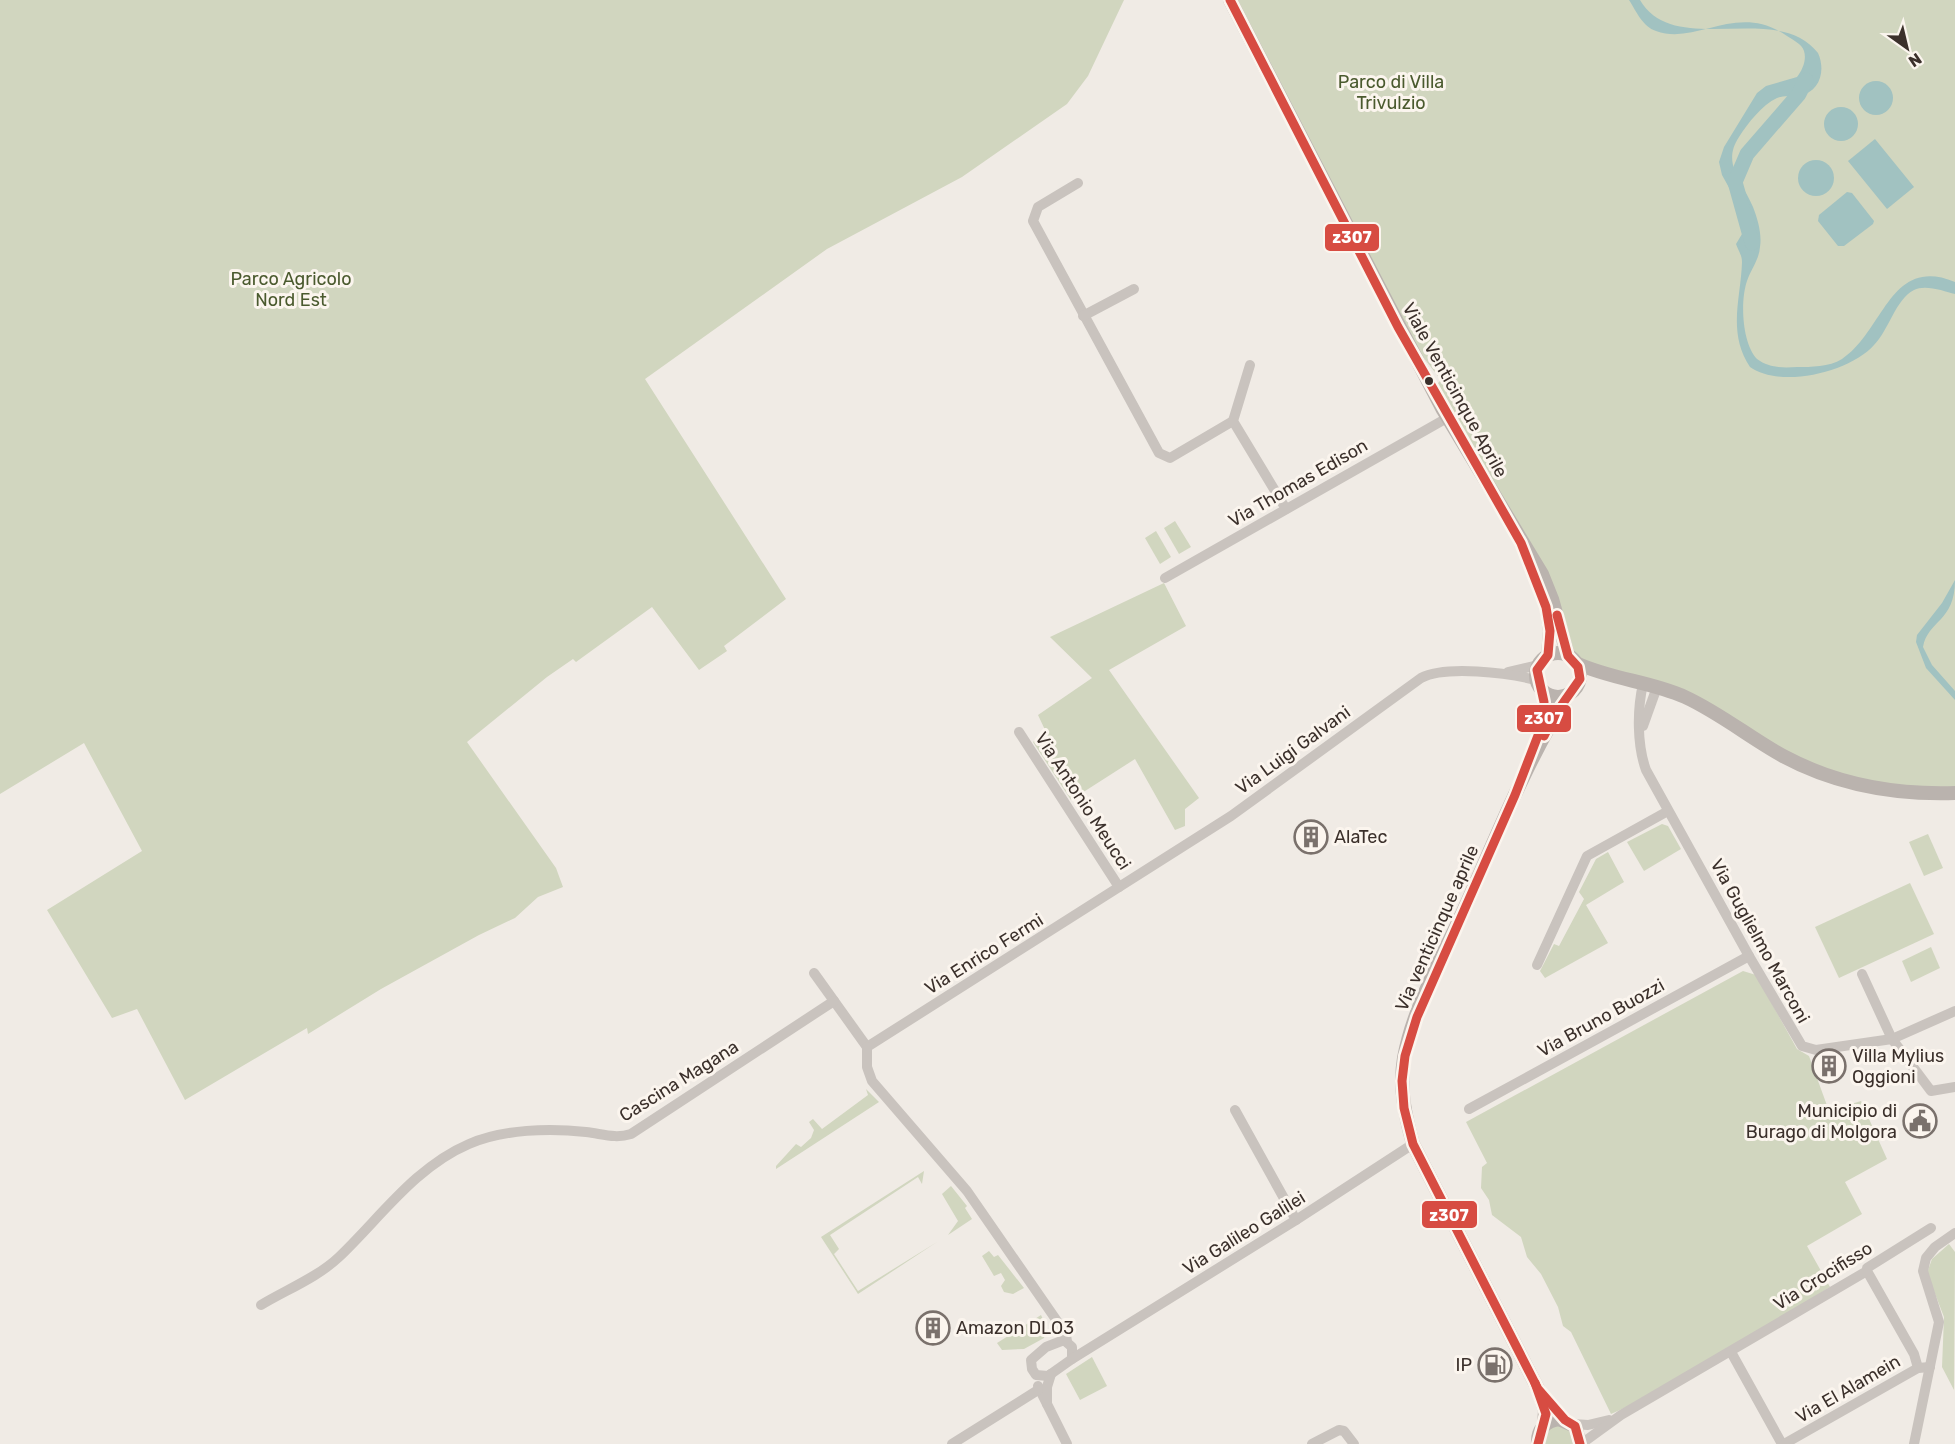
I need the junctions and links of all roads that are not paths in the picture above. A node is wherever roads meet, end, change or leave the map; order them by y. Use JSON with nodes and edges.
{"nodes":[{"id":1,"x":1230,"y":0,"type":"edge"},
{"id":2,"x":1078,"y":183,"type":"dead end"},
{"id":3,"x":1134,"y":289,"type":"dead end"},
{"id":4,"x":1083,"y":316,"type":"junction"},
{"id":5,"x":1250,"y":365,"type":"dead end"},
{"id":6,"x":1447,"y":418,"type":"junction"},
{"id":7,"x":1233,"y":422,"type":"junction"},
{"id":8,"x":1286,"y":509,"type":"junction"},
{"id":9,"x":1521,"y":543,"type":"junction"},
{"id":10,"x":1165,"y":578,"type":"dead end"},
{"id":11,"x":1572,"y":659,"type":"junction"},
{"id":12,"x":1543,"y":660,"type":"junction"},
{"id":13,"x":1496,"y":674,"type":"junction"},
{"id":14,"x":1536,"y":680,"type":"junction"},
{"id":15,"x":1623,"y":681,"type":"junction"},
{"id":16,"x":1650,"y":685,"type":"junction"},
{"id":17,"x":1572,"y":691,"type":"junction"},
{"id":18,"x":1544,"y":693,"type":"junction"},
{"id":19,"x":1019,"y":732,"type":"dead end"},
{"id":20,"x":1523,"y":780,"type":"junction"},
{"id":21,"x":1955,"y":793,"type":"edge"},
{"id":22,"x":1668,"y":811,"type":"junction"},
{"id":23,"x":1119,"y":888,"type":"junction"},
{"id":24,"x":1749,"y":956,"type":"junction"},
{"id":25,"x":1537,"y":965,"type":"dead end"},
{"id":26,"x":814,"y":973,"type":"dead end"},
{"id":27,"x":1862,"y":974,"type":"dead end"},
{"id":28,"x":834,"y":1001,"type":"junction"},
{"id":29,"x":1955,"y":1011,"type":"edge"},
{"id":30,"x":1892,"y":1039,"type":"junction"},
{"id":31,"x":867,"y":1047,"type":"junction"},
{"id":32,"x":1955,"y":1087,"type":"edge"},
{"id":33,"x":1469,"y":1109,"type":"dead end"},
{"id":34,"x":1235,"y":1110,"type":"dead end"},
{"id":35,"x":1413,"y":1144,"type":"junction"},
{"id":36,"x":1296,"y":1220,"type":"junction"},
{"id":37,"x":1931,"y":1228,"type":"dead end"},
{"id":38,"x":1955,"y":1233,"type":"edge"},
{"id":39,"x":1867,"y":1271,"type":"junction"},
{"id":40,"x":261,"y":1305,"type":"dead end"},
{"id":41,"x":1052,"y":1316,"type":"junction"},
{"id":42,"x":1052,"y":1344,"type":"junction"},
{"id":43,"x":1071,"y":1349,"type":"junction"},
{"id":44,"x":1731,"y":1352,"type":"junction"},
{"id":45,"x":1930,"y":1367,"type":"junction"},
{"id":46,"x":1918,"y":1368,"type":"junction"},
{"id":47,"x":1052,"y":1374,"type":"junction"},
{"id":48,"x":1036,"y":1376,"type":"junction"},
{"id":49,"x":1538,"y":1389,"type":"junction"},
{"id":50,"x":1038,"y":1390,"type":"junction"},
{"id":51,"x":1047,"y":1404,"type":"junction"},
{"id":52,"x":1621,"y":1415,"type":"junction"},
{"id":53,"x":1569,"y":1422,"type":"junction"},
{"id":54,"x":1538,"y":1438,"type":"edge"},
{"id":55,"x":952,"y":1444,"type":"edge"},
{"id":56,"x":1067,"y":1444,"type":"edge"},
{"id":57,"x":1312,"y":1444,"type":"edge"},
{"id":58,"x":1353,"y":1444,"type":"edge"},
{"id":59,"x":1580,"y":1444,"type":"edge"},
{"id":60,"x":1783,"y":1444,"type":"edge"},
{"id":61,"x":1914,"y":1444,"type":"edge"}],
"edges":[{"from":1,"to":6,"type":"street","name":"Viale Venticinque Aprile"},
{"from":2,"to":4,"type":"street"},
{"from":3,"to":4,"type":"street"},
{"from":4,"to":7,"type":"street"},
{"from":5,"to":7,"type":"street"},
{"from":6,"to":8,"type":"street","name":"Via Thomas Edison"},
{"from":6,"to":9,"type":"street","name":"Viale Venticinque Aprile"},
{"from":7,"to":8,"type":"street"},
{"from":8,"to":10,"type":"street","name":"Via Thomas Edison"},
{"from":9,"to":11,"type":"street","name":"Viale Venticinque Aprile"},
{"from":9,"to":12,"type":"street","name":"Viale Venticinque Aprile"},
{"from":11,"to":12,"type":"street"},
{"from":11,"to":15,"type":"street"},
{"from":11,"to":17,"type":"street"},
{"from":12,"to":13,"type":"street","name":"Via Luigi Galvani"},
{"from":12,"to":14,"type":"street"},
{"from":13,"to":14,"type":"street","name":"Via Luigi Galvani"},
{"from":13,"to":23,"type":"street","name":"Via Luigi Galvani"},
{"from":14,"to":18,"type":"street"},
{"from":15,"to":16,"type":"street"},
{"from":15,"to":17,"type":"street"},
{"from":16,"to":21,"type":"street"},
{"from":16,"to":22,"type":"street","name":"Via Guglielmo Marconi"},
{"from":17,"to":18,"type":"street"},
{"from":17,"to":20,"type":"street","name":"Via venticinque aprile"},
{"from":18,"to":20,"type":"street","name":"Via venticinque aprile"},
{"from":19,"to":23,"type":"street","name":"Via Antonio Meucci"},
{"from":20,"to":35,"type":"street","name":"Via venticinque aprile"},
{"from":22,"to":24,"type":"street","name":"Via Guglielmo Marconi"},
{"from":22,"to":25,"type":"street"},
{"from":23,"to":31,"type":"street","name":"Via Enrico Fermi"},
{"from":24,"to":30,"type":"street","name":"Via Guglielmo Marconi"},
{"from":24,"to":33,"type":"street","name":"Via Bruno Buozzi"},
{"from":26,"to":28,"type":"street"},
{"from":27,"to":30,"type":"street"},
{"from":28,"to":31,"type":"street"},
{"from":28,"to":40,"type":"street","name":"Cascina Magana"},
{"from":29,"to":30,"type":"street","name":"Via Guglielmo Marconi"},
{"from":30,"to":32,"type":"street"},
{"from":31,"to":41,"type":"street"},
{"from":34,"to":36,"type":"street"},
{"from":35,"to":36,"type":"street","name":"Via Galileo Galilei"},
{"from":35,"to":49,"type":"street","name":"Via venticinque aprile"},
{"from":36,"to":43,"type":"street","name":"Via Galileo Galilei"},
{"from":37,"to":39,"type":"street","name":"Via Crocifisso"},
{"from":38,"to":45,"type":"street"},
{"from":39,"to":44,"type":"street","name":"Via Crocifisso"},
{"from":39,"to":46,"type":"street"},
{"from":41,"to":42,"type":"street"},
{"from":41,"to":43,"type":"street"},
{"from":42,"to":43,"type":"street"},
{"from":42,"to":48,"type":"street"},
{"from":43,"to":47,"type":"street"},
{"from":44,"to":52,"type":"street","name":"Via Crocifisso"},
{"from":44,"to":60,"type":"street"},
{"from":45,"to":46,"type":"street","name":"Via El Alamein"},
{"from":45,"to":61,"type":"street"},
{"from":46,"to":60,"type":"street","name":"Via El Alamein"},
{"from":47,"to":48,"type":"street"},
{"from":47,"to":51,"type":"street"},
{"from":48,"to":50,"type":"street"},
{"from":49,"to":53,"type":"street","name":"Via venticinque aprile"},
{"from":49,"to":54,"type":"street","name":"Via venticinque aprile"},
{"from":50,"to":51,"type":"street"},
{"from":50,"to":55,"type":"street"},
{"from":51,"to":56,"type":"street"},
{"from":52,"to":53,"type":"street"},
{"from":52,"to":59,"type":"street"},
{"from":53,"to":54,"type":"street"},
{"from":53,"to":59,"type":"street"},
{"from":57,"to":58,"type":"street"}]}
